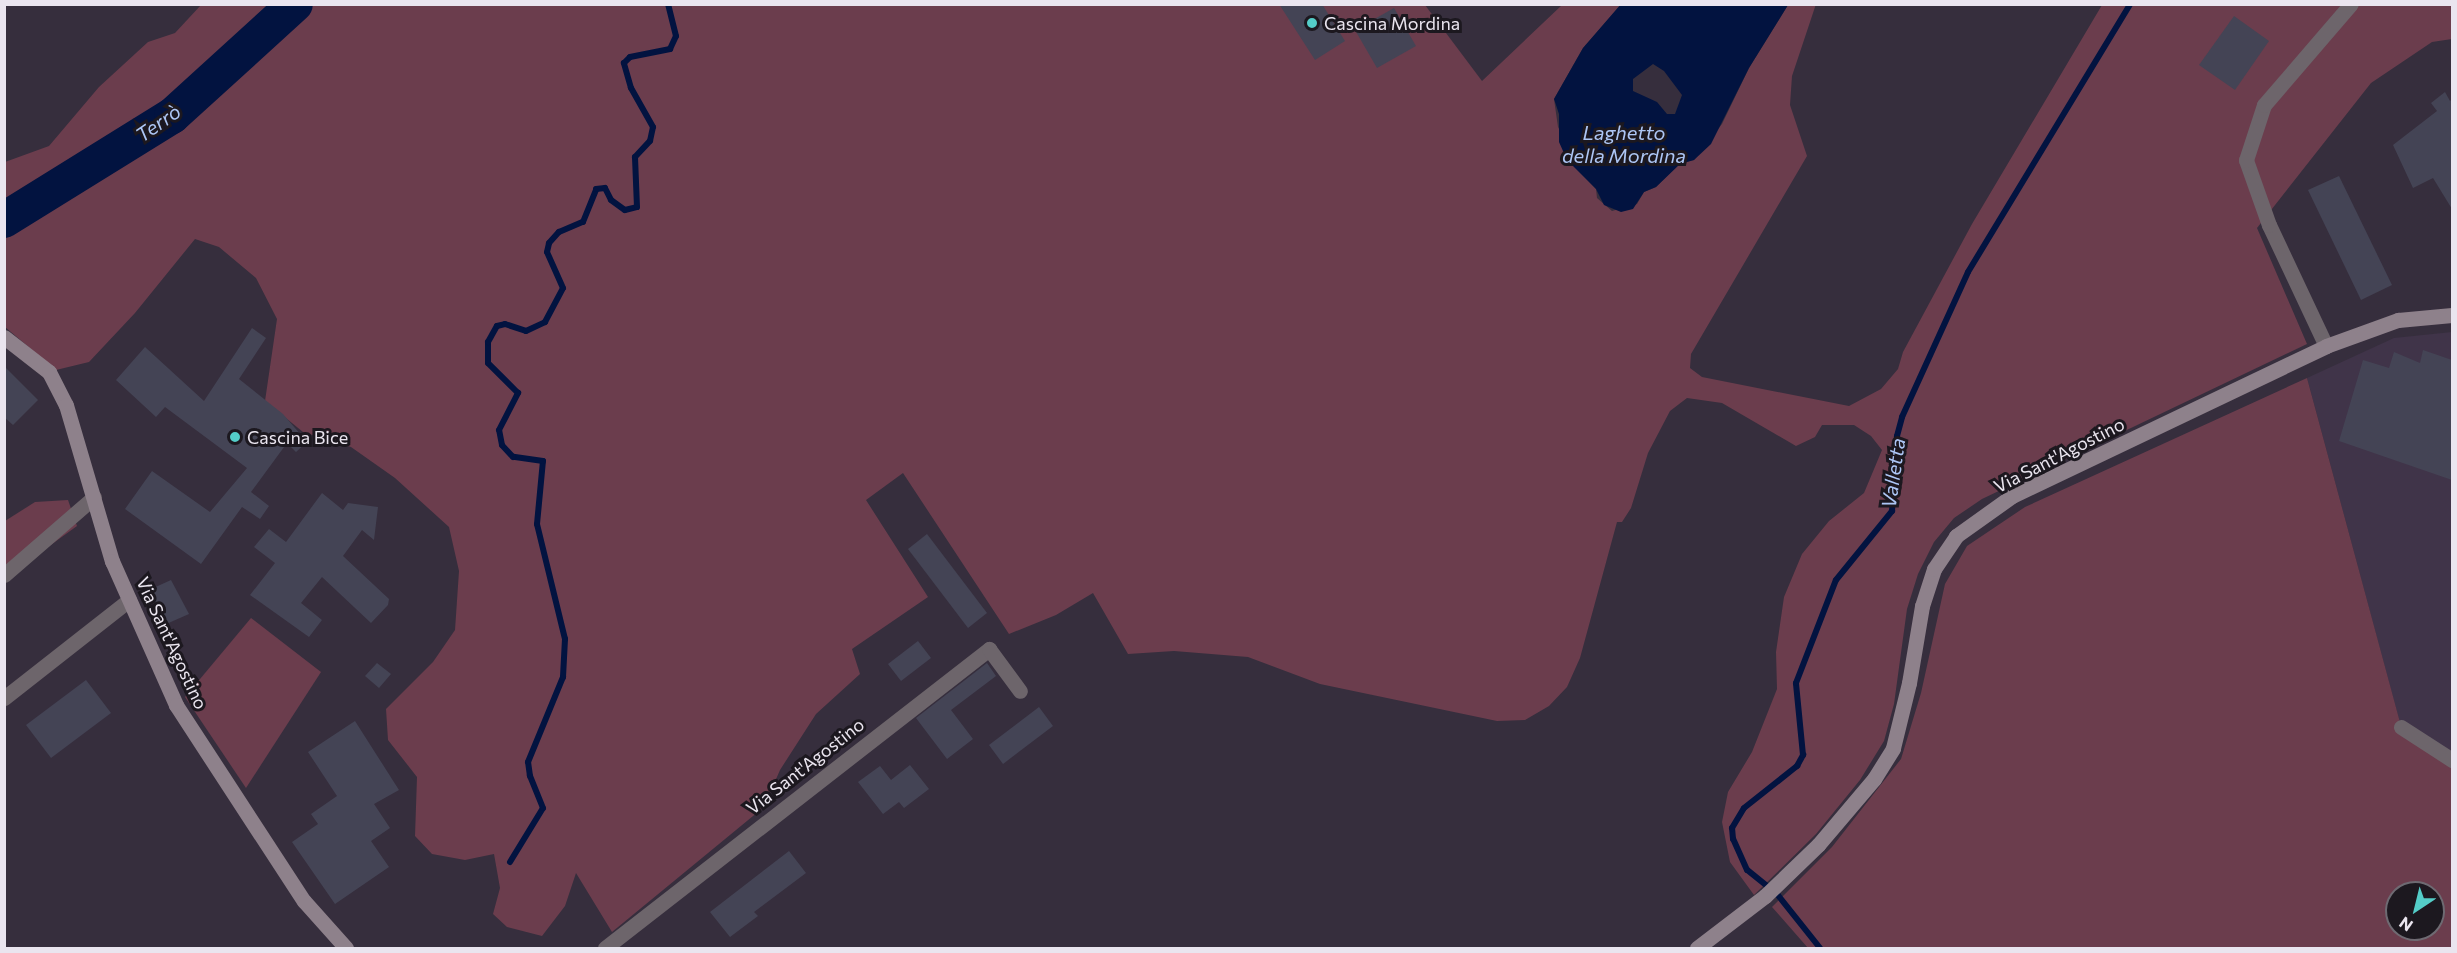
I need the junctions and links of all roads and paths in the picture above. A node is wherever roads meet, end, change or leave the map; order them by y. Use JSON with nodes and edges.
{"nodes":[{"id":1,"x":2351,"y":4,"type":"edge"},
{"id":2,"x":2452,"y":315,"type":"edge"},
{"id":3,"x":4,"y":337,"type":"edge"},
{"id":4,"x":2326,"y":346,"type":"junction"},
{"id":5,"x":94,"y":497,"type":"junction"},
{"id":6,"x":4,"y":575,"type":"edge"},
{"id":7,"x":129,"y":600,"type":"junction"},
{"id":8,"x":1020,"y":691,"type":"dead end"},
{"id":9,"x":4,"y":698,"type":"edge"},
{"id":10,"x":2402,"y":726,"type":"dead end"},
{"id":11,"x":2452,"y":760,"type":"edge"},
{"id":12,"x":346,"y":948,"type":"edge"},
{"id":13,"x":605,"y":948,"type":"edge"},
{"id":14,"x":1697,"y":948,"type":"edge"}],
"edges":[{"from":1,"to":4,"type":"street"},
{"from":2,"to":4,"type":"street","name":"Via Sant'Agostino"},
{"from":3,"to":5,"type":"street","name":"Via Sant'Agostino"},
{"from":4,"to":14,"type":"street","name":"Via Sant'Agostino"},
{"from":5,"to":6,"type":"street"},
{"from":5,"to":7,"type":"street","name":"Via Sant'Agostino"},
{"from":7,"to":9,"type":"street"},
{"from":7,"to":12,"type":"street","name":"Via Sant'Agostino"},
{"from":8,"to":13,"type":"street","name":"Via Sant'Agostino"},
{"from":10,"to":11,"type":"street"}]}
